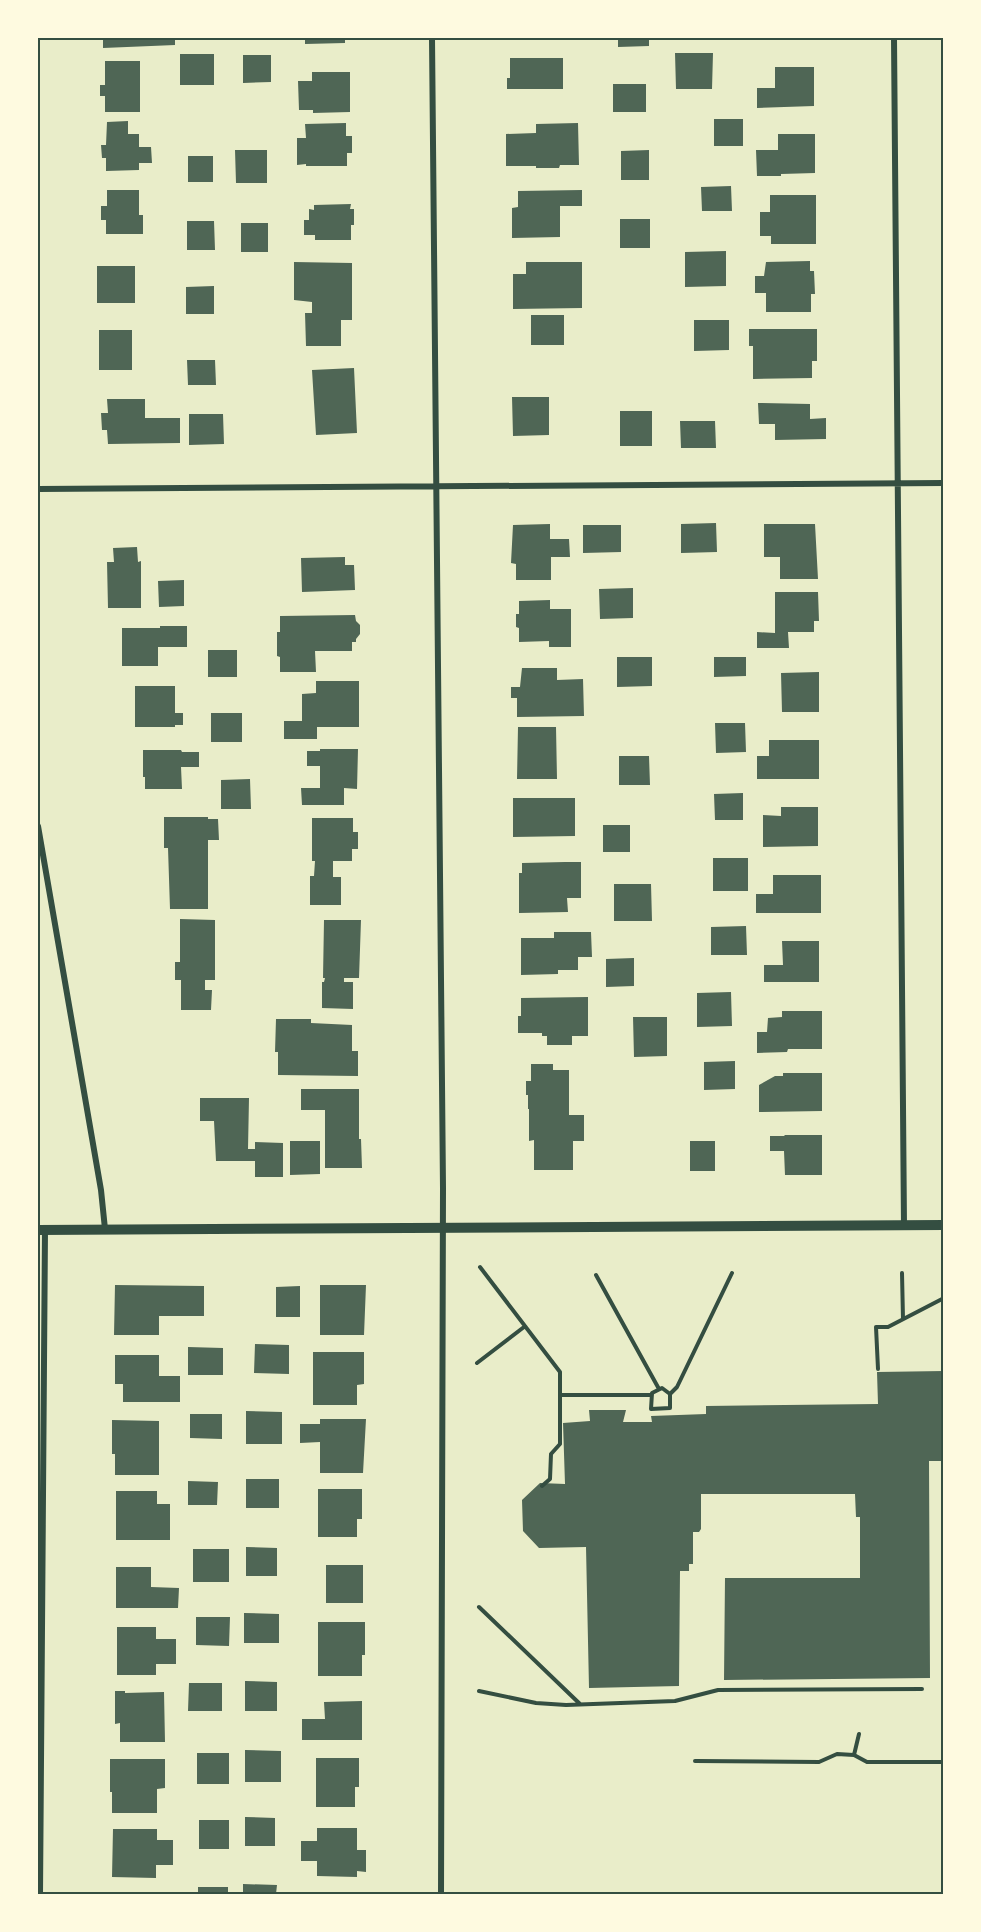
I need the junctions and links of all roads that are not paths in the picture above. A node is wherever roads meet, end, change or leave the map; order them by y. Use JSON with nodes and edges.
{"nodes":[{"id":1,"x":432,"y":38,"type":"edge"},
{"id":2,"x":894,"y":38,"type":"edge"},
{"id":3,"x":898,"y":483,"type":"junction"},
{"id":4,"x":944,"y":483,"type":"edge"},
{"id":5,"x":436,"y":487,"type":"junction"},
{"id":6,"x":38,"y":489,"type":"edge"},
{"id":7,"x":38,"y":826,"type":"edge"},
{"id":8,"x":904,"y":1225,"type":"junction"},
{"id":9,"x":944,"y":1225,"type":"edge"},
{"id":10,"x":443,"y":1228,"type":"junction"},
{"id":11,"x":41,"y":1230,"type":"edge"},
{"id":12,"x":105,"y":1230,"type":"junction"},
{"id":13,"x":40,"y":1894,"type":"edge"},
{"id":14,"x":441,"y":1894,"type":"edge"}],
"edges":[{"from":1,"to":5,"type":"street"},
{"from":2,"to":3,"type":"street"},
{"from":3,"to":4,"type":"street"},
{"from":3,"to":5,"type":"street"},
{"from":3,"to":8,"type":"street"},
{"from":5,"to":6,"type":"street"},
{"from":5,"to":10,"type":"street"},
{"from":7,"to":12,"type":"street"},
{"from":8,"to":9,"type":"street"},
{"from":8,"to":10,"type":"street"},
{"from":10,"to":12,"type":"street"},
{"from":10,"to":14,"type":"street"},
{"from":11,"to":12,"type":"street"},
{"from":11,"to":13,"type":"street"}]}
